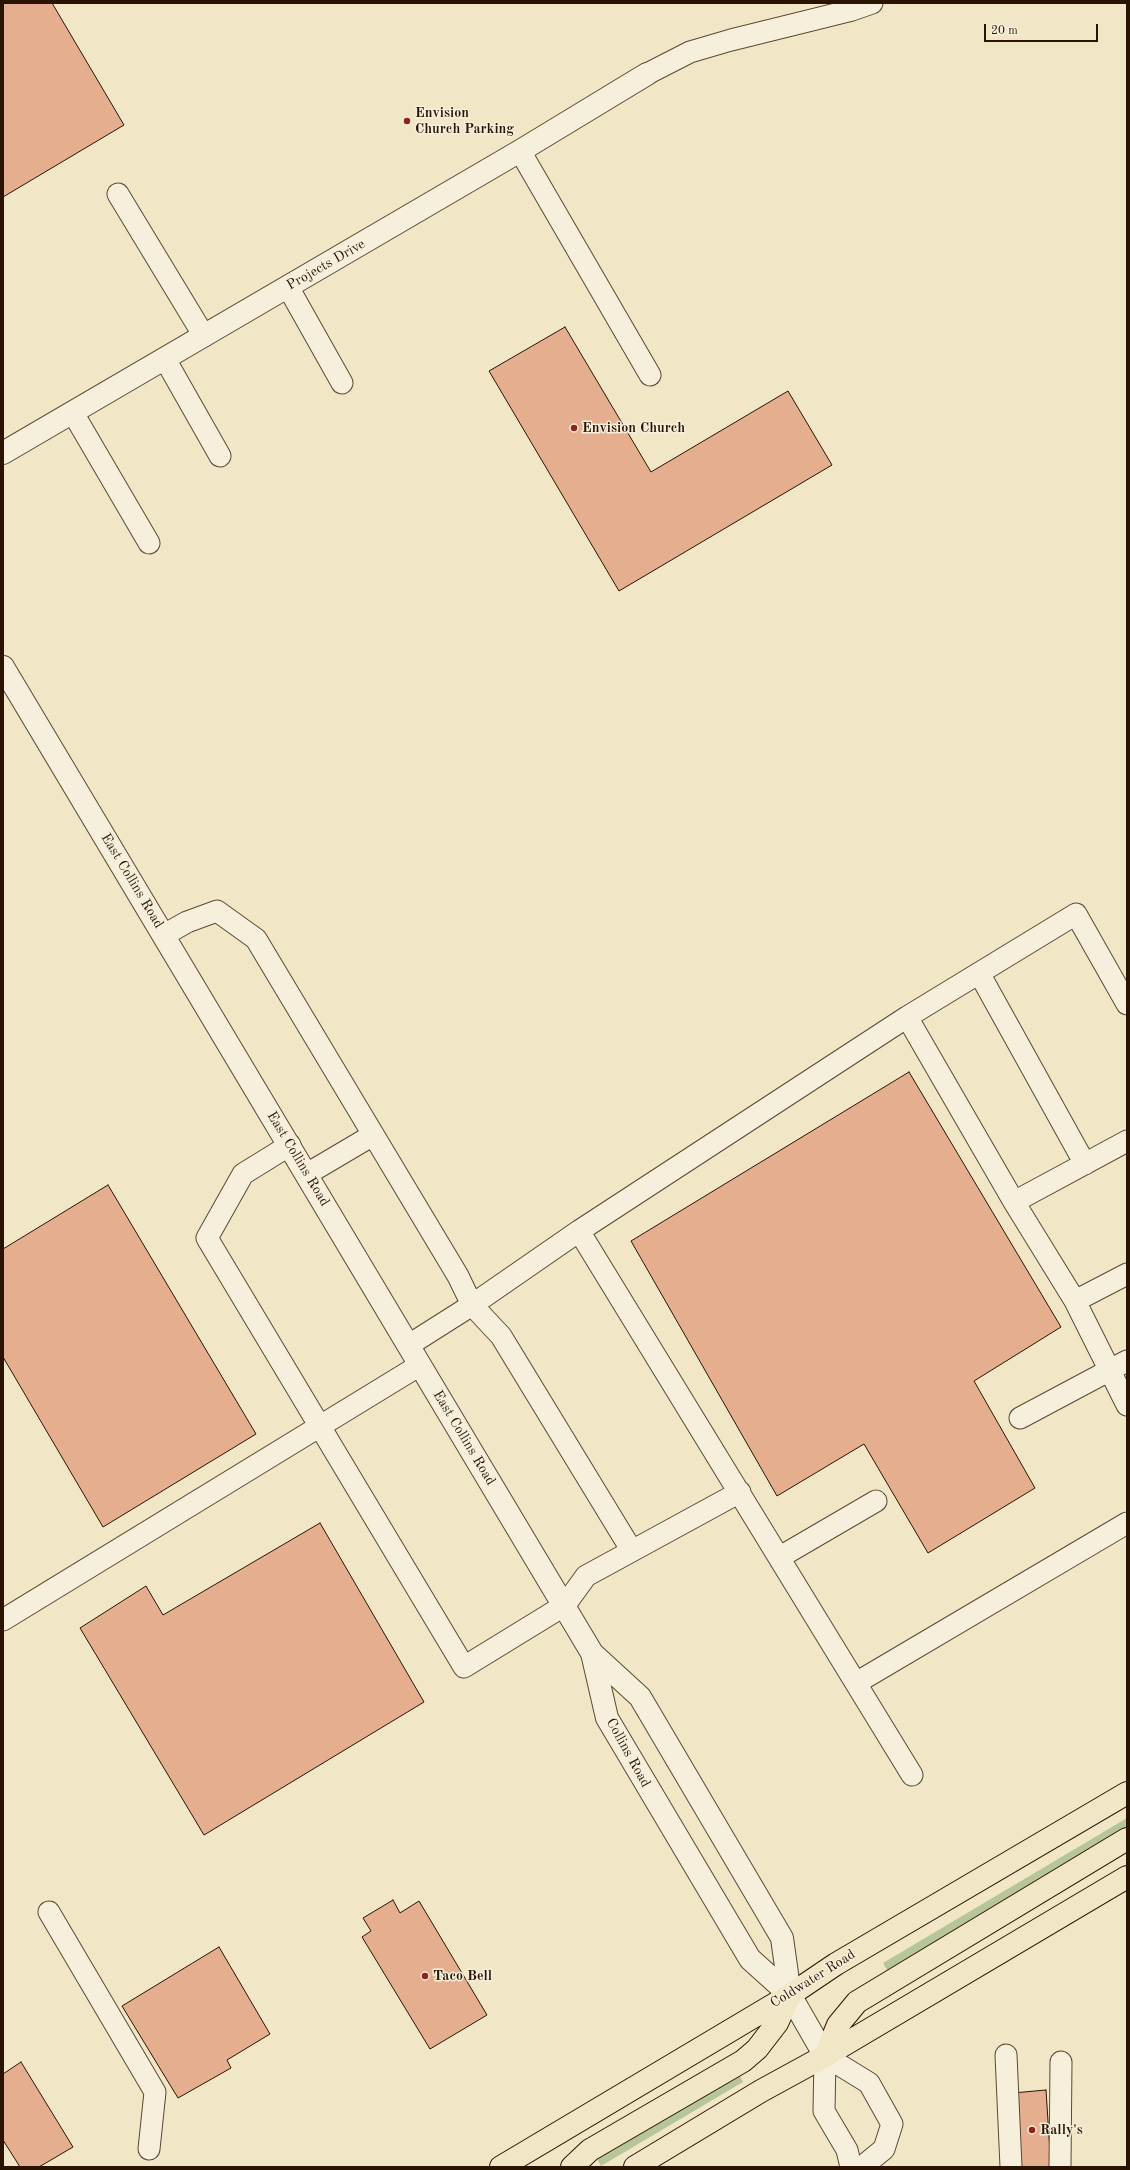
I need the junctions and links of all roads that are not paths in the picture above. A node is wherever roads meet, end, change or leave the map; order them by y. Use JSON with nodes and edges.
{"nodes":[{"id":1,"x":872,"y":3,"type":"edge"},
{"id":2,"x":647,"y":74,"type":"joint"},
{"id":3,"x":520,"y":151,"type":"junction"},
{"id":4,"x":118,"y":194,"type":"dead end"},
{"id":5,"x":288,"y":287,"type":"junction"},
{"id":6,"x":204,"y":336,"type":"junction"},
{"id":7,"x":165,"y":359,"type":"junction"},
{"id":8,"x":650,"y":375,"type":"dead end"},
{"id":9,"x":342,"y":383,"type":"dead end"},
{"id":10,"x":73,"y":413,"type":"junction"},
{"id":11,"x":3,"y":453,"type":"edge"},
{"id":12,"x":220,"y":456,"type":"dead end"},
{"id":13,"x":149,"y":543,"type":"dead end"},
{"id":14,"x":3,"y":667,"type":"edge"},
{"id":15,"x":164,"y":935,"type":"junction"},
{"id":16,"x":979,"y":973,"type":"junction"},
{"id":17,"x":1127,"y":1004,"type":"edge"},
{"id":18,"x":907,"y":1017,"type":"junction"},
{"id":19,"x":373,"y":1135,"type":"junction"},
{"id":20,"x":1127,"y":1141,"type":"edge"},
{"id":21,"x":290,"y":1145,"type":"junction"},
{"id":22,"x":1084,"y":1164,"type":"junction"},
{"id":23,"x":307,"y":1174,"type":"junction"},
{"id":24,"x":1014,"y":1202,"type":"junction"},
{"id":25,"x":579,"y":1231,"type":"junction"},
{"id":26,"x":1127,"y":1274,"type":"edge"},
{"id":27,"x":1075,"y":1301,"type":"junction"},
{"id":28,"x":472,"y":1305,"type":"junction"},
{"id":29,"x":409,"y":1345,"type":"junction"},
{"id":30,"x":1127,"y":1361,"type":"edge"},
{"id":31,"x":420,"y":1365,"type":"junction"},
{"id":32,"x":1109,"y":1371,"type":"junction"},
{"id":33,"x":1127,"y":1405,"type":"edge"},
{"id":34,"x":1020,"y":1418,"type":"dead end"},
{"id":35,"x":320,"y":1427,"type":"junction"},
{"id":36,"x":740,"y":1492,"type":"junction"},
{"id":37,"x":876,"y":1502,"type":"dead end"},
{"id":38,"x":1127,"y":1523,"type":"edge"},
{"id":39,"x":632,"y":1551,"type":"junction"},
{"id":40,"x":780,"y":1558,"type":"junction"},
{"id":41,"x":565,"y":1605,"type":"junction"},
{"id":42,"x":3,"y":1620,"type":"edge"},
{"id":43,"x":592,"y":1653,"type":"junction"},
{"id":44,"x":856,"y":1683,"type":"junction"},
{"id":45,"x":912,"y":1775,"type":"dead end"},
{"id":46,"x":1127,"y":1793,"type":"edge"},
{"id":47,"x":1127,"y":1839,"type":"edge"},
{"id":48,"x":1127,"y":1877,"type":"edge"},
{"id":49,"x":49,"y":1912,"type":"dead end"},
{"id":50,"x":790,"y":1995,"type":"junction"},
{"id":51,"x":1006,"y":2055,"type":"dead end"},
{"id":52,"x":825,"y":2056,"type":"junction"},
{"id":53,"x":1061,"y":2062,"type":"dead end"},
{"id":54,"x":149,"y":2149,"type":"dead end"},
{"id":55,"x":501,"y":2167,"type":"edge"},
{"id":56,"x":572,"y":2167,"type":"edge"},
{"id":57,"x":635,"y":2167,"type":"edge"},
{"id":58,"x":850,"y":2167,"type":"edge"},
{"id":59,"x":862,"y":2167,"type":"edge"},
{"id":60,"x":1010,"y":2167,"type":"edge"},
{"id":61,"x":1060,"y":2167,"type":"edge"}],
"edges":[{"from":1,"to":2,"type":"lane"},
{"from":2,"to":3,"type":"street","name":"Projects Drive"},
{"from":3,"to":5,"type":"street","name":"Projects Drive"},
{"from":3,"to":8,"type":"lane"},
{"from":4,"to":6,"type":"lane"},
{"from":5,"to":6,"type":"street","name":"Projects Drive"},
{"from":5,"to":9,"type":"lane"},
{"from":6,"to":7,"type":"street","name":"Projects Drive"},
{"from":7,"to":10,"type":"street","name":"Projects Drive"},
{"from":7,"to":12,"type":"lane"},
{"from":10,"to":11,"type":"street","name":"Projects Drive"},
{"from":10,"to":13,"type":"lane"},
{"from":14,"to":15,"type":"street","name":"East Collins Road"},
{"from":15,"to":19,"type":"lane"},
{"from":15,"to":21,"type":"street","name":"East Collins Road"},
{"from":16,"to":17,"type":"lane"},
{"from":16,"to":18,"type":"lane"},
{"from":16,"to":22,"type":"lane"},
{"from":18,"to":24,"type":"lane"},
{"from":18,"to":25,"type":"lane"},
{"from":19,"to":23,"type":"lane"},
{"from":19,"to":28,"type":"lane"},
{"from":20,"to":22,"type":"lane"},
{"from":21,"to":23,"type":"street","name":"East Collins Road"},
{"from":21,"to":35,"type":"lane"},
{"from":22,"to":24,"type":"lane"},
{"from":23,"to":29,"type":"street","name":"East Collins Road"},
{"from":24,"to":27,"type":"lane"},
{"from":25,"to":28,"type":"lane"},
{"from":25,"to":36,"type":"lane"},
{"from":26,"to":27,"type":"lane"},
{"from":27,"to":32,"type":"lane"},
{"from":28,"to":29,"type":"lane"},
{"from":28,"to":39,"type":"lane"},
{"from":29,"to":31,"type":"street","name":"East Collins Road"},
{"from":30,"to":32,"type":"lane"},
{"from":31,"to":35,"type":"lane"},
{"from":31,"to":41,"type":"street","name":"East Collins Road"},
{"from":32,"to":33,"type":"lane"},
{"from":32,"to":34,"type":"lane"},
{"from":35,"to":41,"type":"lane"},
{"from":35,"to":42,"type":"lane"},
{"from":36,"to":39,"type":"lane"},
{"from":36,"to":40,"type":"lane"},
{"from":37,"to":40,"type":"lane"},
{"from":38,"to":44,"type":"lane"},
{"from":39,"to":41,"type":"lane"},
{"from":40,"to":44,"type":"lane"},
{"from":41,"to":43,"type":"street","name":"East Collins Road"},
{"from":43,"to":50,"type":"street","name":"Collins Road"},
{"from":43,"to":50,"type":"street","name":"Collins Road"},
{"from":44,"to":45,"type":"lane"},
{"from":46,"to":50,"type":"main road","name":"Coldwater Road"},
{"from":47,"to":52,"type":"main road"},
{"from":48,"to":52,"type":"main road"},
{"from":49,"to":54,"type":"lane"},
{"from":50,"to":52,"type":"street","name":"Collins Road"},
{"from":50,"to":55,"type":"main road","name":"Coldwater Road"},
{"from":50,"to":56,"type":"main road"},
{"from":51,"to":60,"type":"lane"},
{"from":52,"to":57,"type":"main road"},
{"from":52,"to":58,"type":"lane"},
{"from":52,"to":59,"type":"lane"},
{"from":53,"to":61,"type":"lane"}]}
